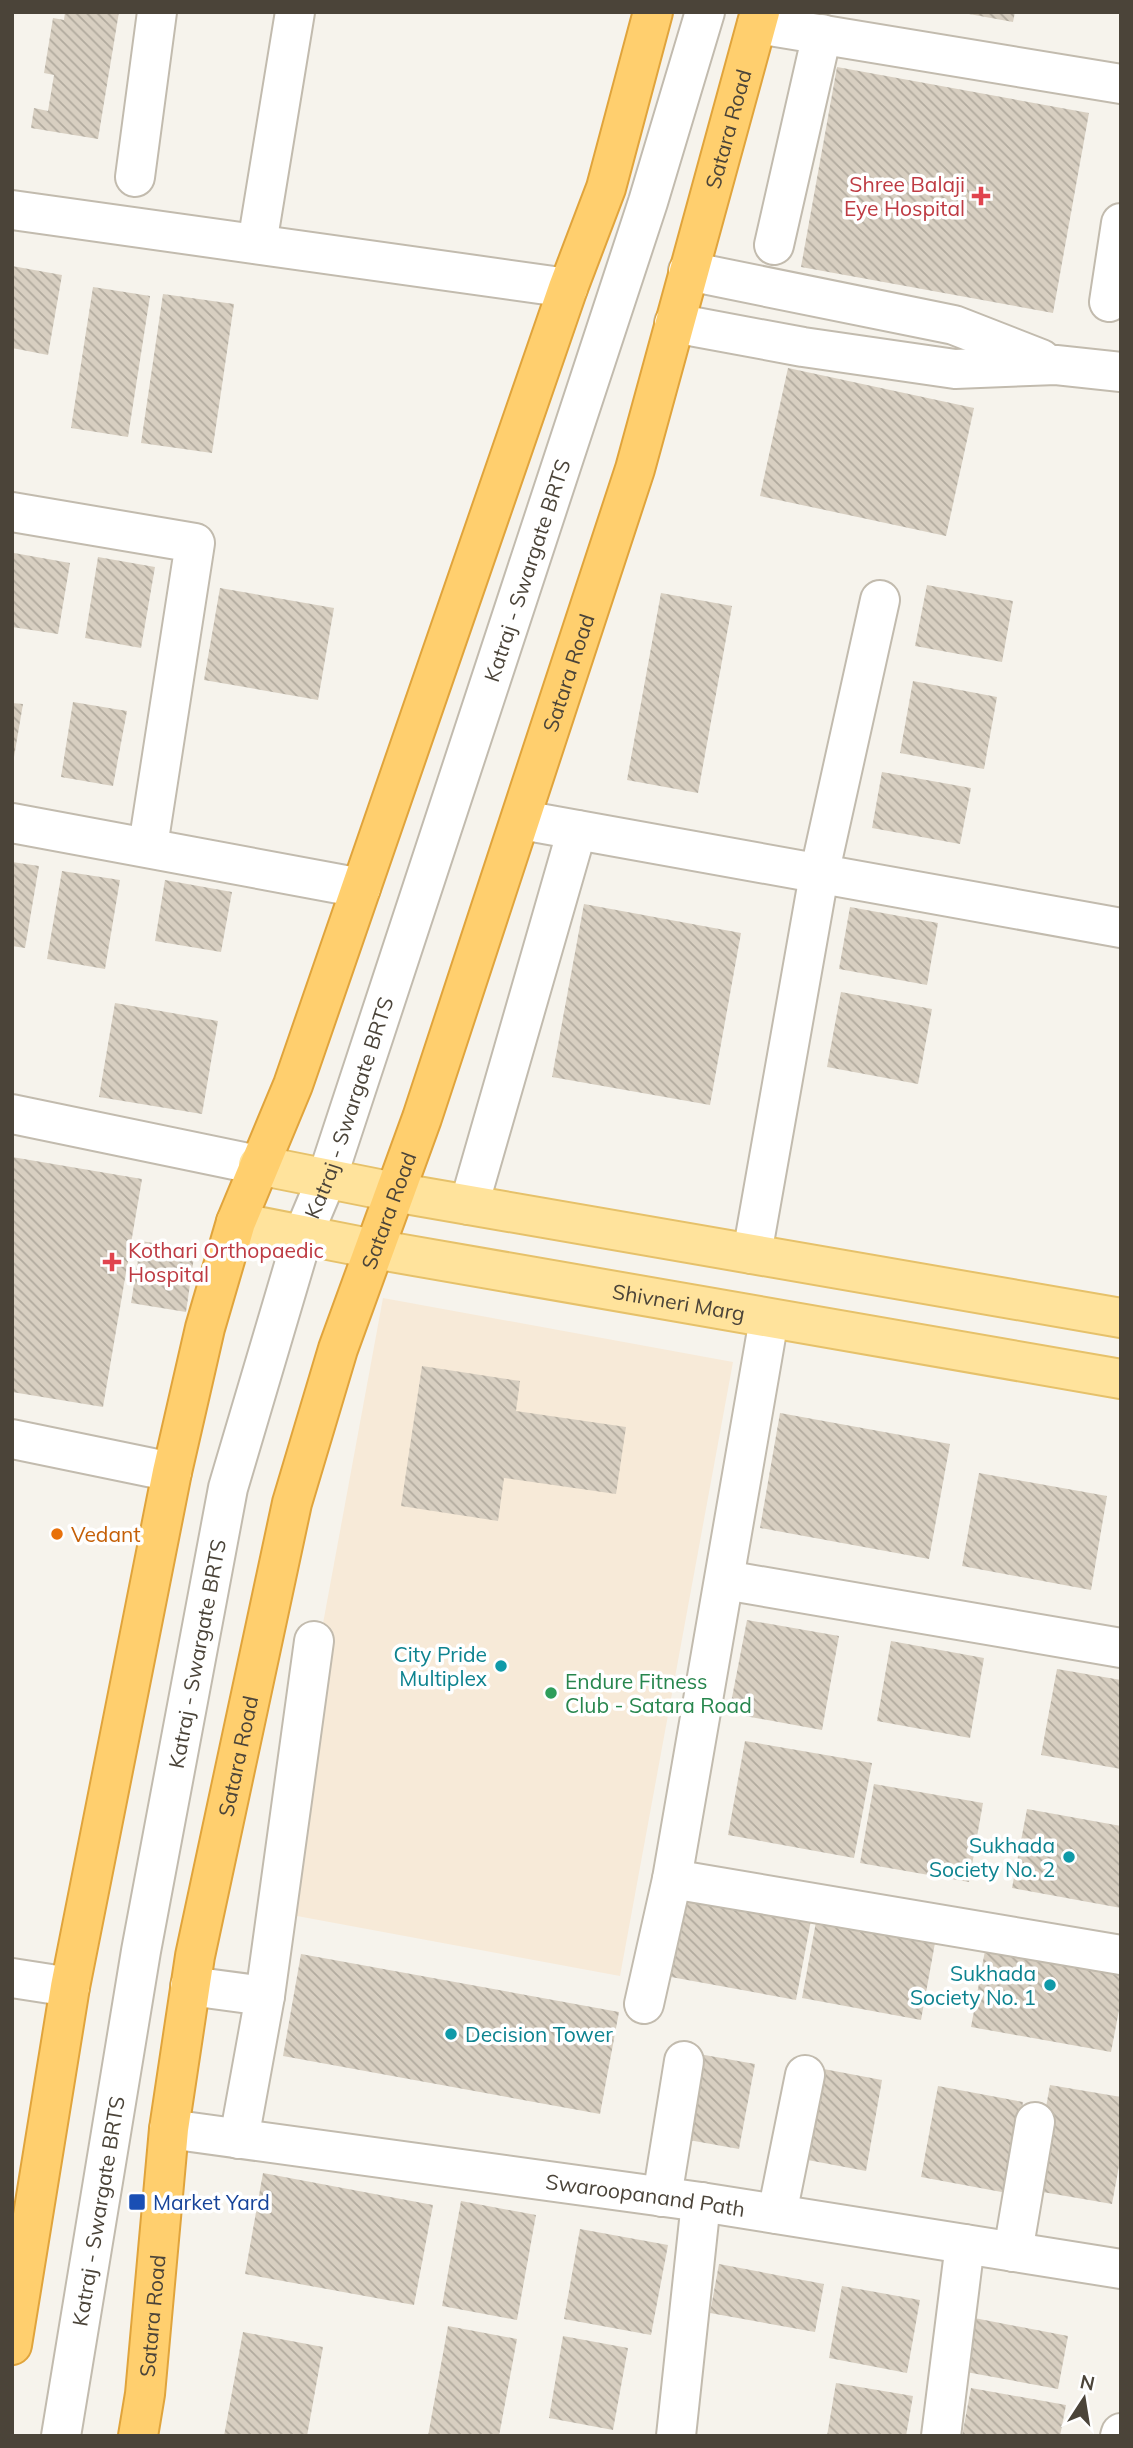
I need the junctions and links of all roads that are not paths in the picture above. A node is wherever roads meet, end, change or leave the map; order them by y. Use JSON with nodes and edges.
{"nodes":[{"id":1,"x":157,"y":12,"type":"edge"},
{"id":2,"x":295,"y":12,"type":"edge"},
{"id":3,"x":653,"y":12,"type":"edge"},
{"id":4,"x":705,"y":12,"type":"edge"},
{"id":5,"x":759,"y":18,"type":"edge"},
{"id":6,"x":822,"y":34,"type":"junction"},
{"id":7,"x":1121,"y":84,"type":"edge"},
{"id":8,"x":135,"y":177,"type":"dead end"},
{"id":9,"x":12,"y":210,"type":"edge"},
{"id":10,"x":1121,"y":223,"type":"edge"},
{"id":11,"x":257,"y":244,"type":"junction"},
{"id":12,"x":774,"y":245,"type":"dead end"},
{"id":13,"x":688,"y":271,"type":"junction"},
{"id":14,"x":568,"y":288,"type":"junction"},
{"id":15,"x":1109,"y":302,"type":"dead end"},
{"id":16,"x":674,"y":323,"type":"junction"},
{"id":17,"x":1056,"y":365,"type":"junction"},
{"id":18,"x":1121,"y":372,"type":"edge"},
{"id":19,"x":12,"y":512,"type":"edge"},
{"id":20,"x":880,"y":600,"type":"dead end"},
{"id":21,"x":522,"y":820,"type":"junction"},
{"id":22,"x":12,"y":823,"type":"edge"},
{"id":23,"x":577,"y":830,"type":"junction"},
{"id":24,"x":148,"y":846,"type":"junction"},
{"id":25,"x":819,"y":874,"type":"junction"},
{"id":26,"x":361,"y":888,"type":"junction"},
{"id":27,"x":1121,"y":928,"type":"edge"},
{"id":28,"x":12,"y":1114,"type":"edge"},
{"id":29,"x":258,"y":1165,"type":"junction"},
{"id":30,"x":327,"y":1178,"type":"junction"},
{"id":31,"x":394,"y":1192,"type":"junction"},
{"id":32,"x":469,"y":1205,"type":"junction"},
{"id":33,"x":236,"y":1222,"type":"junction"},
{"id":34,"x":303,"y":1235,"type":"junction"},
{"id":35,"x":374,"y":1249,"type":"junction"},
{"id":36,"x":752,"y":1254,"type":"junction"},
{"id":37,"x":1121,"y":1318,"type":"edge"},
{"id":38,"x":769,"y":1319,"type":"junction"},
{"id":39,"x":1121,"y":1379,"type":"edge"},
{"id":40,"x":12,"y":1439,"type":"edge"},
{"id":41,"x":172,"y":1472,"type":"junction"},
{"id":42,"x":725,"y":1580,"type":"junction"},
{"id":43,"x":314,"y":1641,"type":"dead end"},
{"id":44,"x":1121,"y":1648,"type":"edge"},
{"id":45,"x":672,"y":1879,"type":"junction"},
{"id":46,"x":1121,"y":1955,"type":"edge"},
{"id":47,"x":12,"y":1978,"type":"edge"},
{"id":48,"x":190,"y":1986,"type":"junction"},
{"id":49,"x":70,"y":1987,"type":"junction"},
{"id":50,"x":265,"y":1996,"type":"junction"},
{"id":51,"x":644,"y":2004,"type":"dead end"},
{"id":52,"x":684,"y":2061,"type":"dead end"},
{"id":53,"x":805,"y":2076,"type":"dead end"},
{"id":54,"x":1035,"y":2122,"type":"dead end"},
{"id":55,"x":169,"y":2129,"type":"junction"},
{"id":56,"x":239,"y":2139,"type":"junction"},
{"id":57,"x":662,"y":2197,"type":"junction"},
{"id":58,"x":701,"y":2202,"type":"junction"},
{"id":59,"x":777,"y":2214,"type":"junction"},
{"id":60,"x":965,"y":2244,"type":"junction"},
{"id":61,"x":1013,"y":2252,"type":"junction"},
{"id":62,"x":20,"y":2256,"type":"edge"},
{"id":63,"x":1121,"y":2269,"type":"edge"},
{"id":64,"x":12,"y":2345,"type":"edge"},
{"id":65,"x":61,"y":2436,"type":"edge"},
{"id":66,"x":138,"y":2436,"type":"edge"},
{"id":67,"x":676,"y":2436,"type":"edge"},
{"id":68,"x":941,"y":2436,"type":"edge"}],
"edges":[{"from":1,"to":8,"type":"street"},
{"from":2,"to":11,"type":"street"},
{"from":3,"to":14,"type":"highway"},
{"from":4,"to":30,"type":"street","name":"Katraj - Swargate BRTS"},
{"from":5,"to":6,"type":"street"},
{"from":5,"to":13,"type":"highway","name":"Satara Road"},
{"from":6,"to":7,"type":"street"},
{"from":6,"to":12,"type":"street"},
{"from":9,"to":11,"type":"street"},
{"from":10,"to":15,"type":"street"},
{"from":11,"to":14,"type":"street"},
{"from":13,"to":16,"type":"highway","name":"Satara Road"},
{"from":13,"to":17,"type":"street"},
{"from":14,"to":26,"type":"highway"},
{"from":16,"to":17,"type":"street"},
{"from":16,"to":21,"type":"highway","name":"Satara Road"},
{"from":17,"to":18,"type":"street"},
{"from":19,"to":24,"type":"street"},
{"from":20,"to":25,"type":"street"},
{"from":21,"to":23,"type":"street"},
{"from":21,"to":31,"type":"highway","name":"Satara Road"},
{"from":22,"to":24,"type":"street"},
{"from":23,"to":25,"type":"street"},
{"from":23,"to":32,"type":"street"},
{"from":24,"to":26,"type":"street"},
{"from":25,"to":27,"type":"street"},
{"from":25,"to":36,"type":"street"},
{"from":26,"to":29,"type":"highway"},
{"from":28,"to":29,"type":"street"},
{"from":29,"to":30,"type":"main road"},
{"from":29,"to":33,"type":"highway"},
{"from":30,"to":31,"type":"main road"},
{"from":30,"to":34,"type":"street","name":"Katraj - Swargate BRTS"},
{"from":31,"to":32,"type":"main road"},
{"from":31,"to":35,"type":"highway","name":"Satara Road"},
{"from":32,"to":36,"type":"main road"},
{"from":33,"to":34,"type":"main road","name":"Shivneri Marg"},
{"from":33,"to":41,"type":"highway"},
{"from":34,"to":35,"type":"main road","name":"Shivneri Marg"},
{"from":34,"to":65,"type":"street","name":"Katraj - Swargate BRTS"},
{"from":35,"to":38,"type":"main road","name":"Shivneri Marg"},
{"from":35,"to":48,"type":"highway","name":"Satara Road"},
{"from":36,"to":37,"type":"main road"},
{"from":38,"to":39,"type":"main road","name":"Shivneri Marg"},
{"from":38,"to":42,"type":"street"},
{"from":40,"to":41,"type":"street"},
{"from":41,"to":49,"type":"highway"},
{"from":42,"to":44,"type":"street"},
{"from":42,"to":45,"type":"street"},
{"from":43,"to":50,"type":"street"},
{"from":45,"to":46,"type":"street"},
{"from":45,"to":51,"type":"street"},
{"from":47,"to":49,"type":"street"},
{"from":48,"to":50,"type":"street"},
{"from":48,"to":55,"type":"highway","name":"Satara Road"},
{"from":49,"to":62,"type":"highway"},
{"from":50,"to":56,"type":"street"},
{"from":52,"to":57,"type":"street"},
{"from":53,"to":59,"type":"street"},
{"from":54,"to":61,"type":"street"},
{"from":55,"to":56,"type":"street","name":"Swaroopanand Path"},
{"from":55,"to":66,"type":"highway","name":"Satara Road"},
{"from":56,"to":57,"type":"street","name":"Swaroopanand Path"},
{"from":57,"to":58,"type":"street","name":"Swaroopanand Path"},
{"from":58,"to":59,"type":"street","name":"Swaroopanand Path"},
{"from":58,"to":67,"type":"street"},
{"from":59,"to":60,"type":"street","name":"Swaroopanand Path"},
{"from":60,"to":61,"type":"street","name":"Swaroopanand Path"},
{"from":60,"to":68,"type":"street"},
{"from":61,"to":63,"type":"street","name":"Swaroopanand Path"},
{"from":62,"to":64,"type":"highway"}]}
